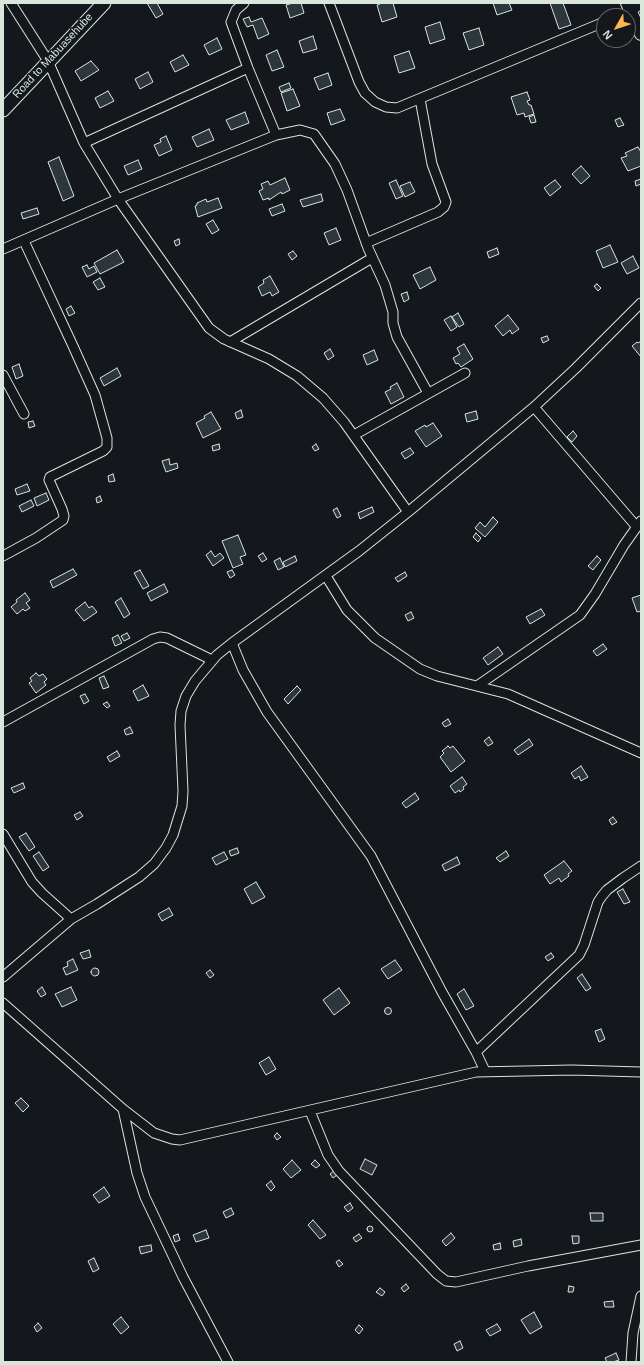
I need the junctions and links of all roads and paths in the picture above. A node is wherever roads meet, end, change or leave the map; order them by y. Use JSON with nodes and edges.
{"nodes":[{"id":1,"x":12,"y":3,"type":"edge"},
{"id":2,"x":104,"y":3,"type":"edge"},
{"id":3,"x":244,"y":3,"type":"edge"},
{"id":4,"x":329,"y":3,"type":"edge"},
{"id":5,"x":633,"y":6,"type":"edge"},
{"id":6,"x":596,"y":25,"type":"edge"},
{"id":7,"x":641,"y":34,"type":"edge"},
{"id":8,"x":48,"y":60,"type":"junction"},
{"id":9,"x":248,"y":68,"type":"junction"},
{"id":10,"x":420,"y":99,"type":"junction"},
{"id":11,"x":3,"y":110,"type":"edge"},
{"id":12,"x":276,"y":135,"type":"junction"},
{"id":13,"x":84,"y":143,"type":"junction"},
{"id":14,"x":118,"y":199,"type":"junction"},
{"id":15,"x":24,"y":241,"type":"junction"},
{"id":16,"x":366,"y":243,"type":"junction"},
{"id":17,"x":3,"y":250,"type":"edge"},
{"id":18,"x":372,"y":258,"type":"junction"},
{"id":19,"x":641,"y":303,"type":"edge"},
{"id":20,"x":230,"y":342,"type":"junction"},
{"id":21,"x":465,"y":373,"type":"dead end"},
{"id":22,"x":3,"y":375,"type":"edge"},
{"id":23,"x":428,"y":393,"type":"junction"},
{"id":24,"x":534,"y":407,"type":"junction"},
{"id":25,"x":24,"y":414,"type":"dead end"},
{"id":26,"x":354,"y":435,"type":"junction"},
{"id":27,"x":408,"y":512,"type":"junction"},
{"id":28,"x":639,"y":524,"type":"edge"},
{"id":29,"x":3,"y":556,"type":"edge"},
{"id":30,"x":326,"y":576,"type":"junction"},
{"id":31,"x":232,"y":643,"type":"junction"},
{"id":32,"x":212,"y":660,"type":"junction"},
{"id":33,"x":477,"y":686,"type":"junction"},
{"id":34,"x":3,"y":722,"type":"edge"},
{"id":35,"x":641,"y":753,"type":"edge"},
{"id":36,"x":3,"y":834,"type":"edge"},
{"id":37,"x":641,"y":866,"type":"edge"},
{"id":38,"x":71,"y":919,"type":"junction"},
{"id":39,"x":3,"y":977,"type":"edge"},
{"id":40,"x":3,"y":1003,"type":"edge"},
{"id":41,"x":476,"y":1052,"type":"junction"},
{"id":42,"x":485,"y":1072,"type":"junction"},
{"id":43,"x":637,"y":1072,"type":"edge"},
{"id":44,"x":641,"y":1081,"type":"edge"},
{"id":45,"x":123,"y":1109,"type":"junction"},
{"id":46,"x":310,"y":1111,"type":"junction"},
{"id":47,"x":641,"y":1245,"type":"edge"},
{"id":48,"x":641,"y":1296,"type":"edge"},
{"id":49,"x":228,"y":1362,"type":"edge"},
{"id":50,"x":631,"y":1362,"type":"edge"}],
"edges":[{"from":1,"to":8,"type":"street"},
{"from":2,"to":8,"type":"main road","name":"Road to Mabuasehube"},
{"from":3,"to":9,"type":"street"},
{"from":4,"to":10,"type":"street"},
{"from":5,"to":7,"type":"street"},
{"from":6,"to":10,"type":"street"},
{"from":8,"to":11,"type":"main road","name":"Road to Mabuasehube"},
{"from":8,"to":13,"type":"street"},
{"from":9,"to":12,"type":"street"},
{"from":9,"to":13,"type":"street"},
{"from":10,"to":16,"type":"street"},
{"from":12,"to":14,"type":"street"},
{"from":12,"to":16,"type":"street"},
{"from":13,"to":14,"type":"street"},
{"from":14,"to":15,"type":"street"},
{"from":14,"to":20,"type":"street"},
{"from":15,"to":17,"type":"street"},
{"from":15,"to":29,"type":"street"},
{"from":16,"to":18,"type":"street"},
{"from":18,"to":20,"type":"street"},
{"from":18,"to":23,"type":"street"},
{"from":19,"to":24,"type":"street"},
{"from":20,"to":26,"type":"street"},
{"from":21,"to":23,"type":"street"},
{"from":22,"to":25,"type":"street"},
{"from":23,"to":26,"type":"street"},
{"from":24,"to":27,"type":"street"},
{"from":24,"to":28,"type":"street"},
{"from":26,"to":27,"type":"street"},
{"from":27,"to":30,"type":"street"},
{"from":28,"to":33,"type":"street"},
{"from":30,"to":31,"type":"street"},
{"from":30,"to":33,"type":"street"},
{"from":31,"to":32,"type":"street"},
{"from":31,"to":41,"type":"street"},
{"from":32,"to":34,"type":"street"},
{"from":32,"to":38,"type":"street"},
{"from":33,"to":35,"type":"street"},
{"from":36,"to":38,"type":"street"},
{"from":37,"to":41,"type":"street"},
{"from":38,"to":39,"type":"street"},
{"from":40,"to":45,"type":"street"},
{"from":41,"to":42,"type":"street"},
{"from":42,"to":43,"type":"street"},
{"from":42,"to":46,"type":"street"},
{"from":43,"to":44,"type":"street"},
{"from":45,"to":46,"type":"street"},
{"from":45,"to":49,"type":"street"},
{"from":46,"to":47,"type":"street"},
{"from":48,"to":50,"type":"street"}]}
